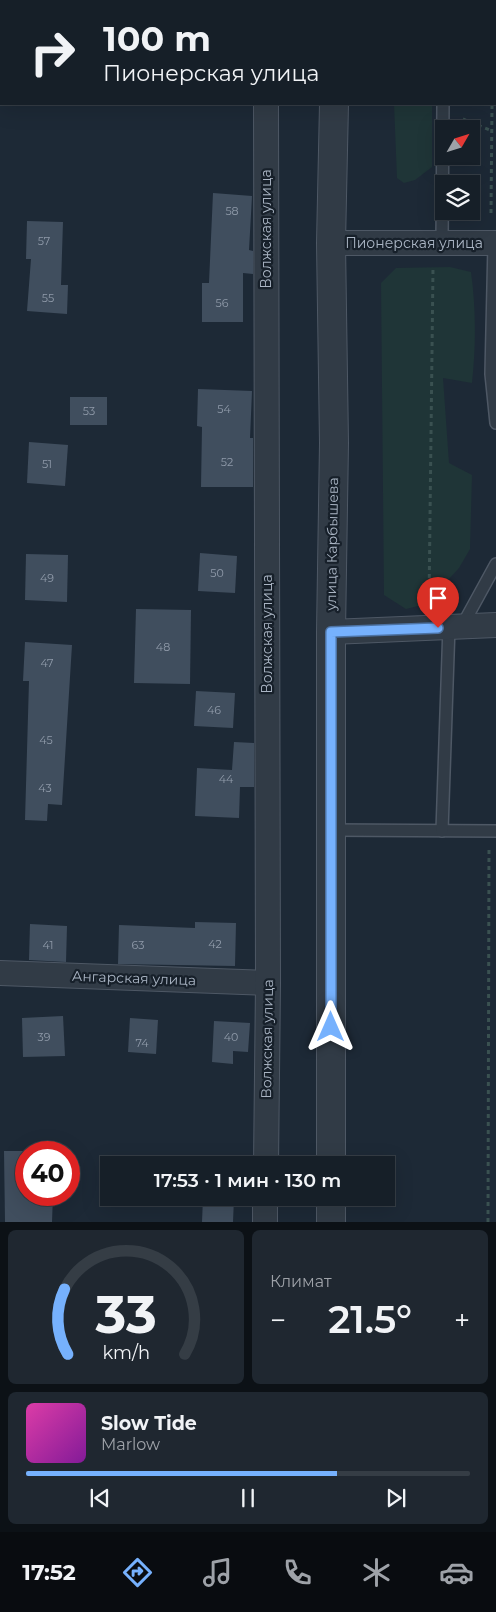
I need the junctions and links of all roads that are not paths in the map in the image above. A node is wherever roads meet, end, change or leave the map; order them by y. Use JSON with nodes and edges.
{"nodes":[{"id":1,"x":266,"y":105,"type":"edge"},
{"id":2,"x":334,"y":105,"type":"edge"},
{"id":3,"x":443,"y":105,"type":"edge"},
{"id":4,"x":331,"y":243,"type":"junction"},
{"id":5,"x":442,"y":243,"type":"junction"},
{"id":6,"x":495,"y":243,"type":"edge"},
{"id":7,"x":493,"y":375,"type":"edge"},
{"id":8,"x":496,"y":423,"type":"edge"},
{"id":9,"x":496,"y":564,"type":"edge"},
{"id":10,"x":496,"y":625,"type":"edge"},
{"id":11,"x":456,"y":626,"type":"junction"},
{"id":12,"x":331,"y":632,"type":"junction"},
{"id":13,"x":331,"y":830,"type":"junction"},
{"id":14,"x":442,"y":830,"type":"junction"},
{"id":15,"x":496,"y":831,"type":"edge"},
{"id":16,"x":0,"y":973,"type":"edge"},
{"id":17,"x":268,"y":984,"type":"junction"},
{"id":18,"x":266,"y":1156,"type":"edge"},
{"id":19,"x":331,"y":1156,"type":"edge"},
{"id":20,"x":265,"y":1206,"type":"edge"},
{"id":21,"x":331,"y":1206,"type":"edge"},
{"id":22,"x":265,"y":1222,"type":"edge"},
{"id":23,"x":331,"y":1222,"type":"edge"}],
"edges":[{"from":1,"to":17,"type":"street","name":"Волжская улица"},
{"from":2,"to":4,"type":"street","name":"улица Карбышева"},
{"from":3,"to":5,"type":"lane"},
{"from":4,"to":5,"type":"street","name":"Пионерская улица"},
{"from":4,"to":12,"type":"street","name":"улица Карбышева"},
{"from":5,"to":6,"type":"street","name":"Пионерская улица"},
{"from":6,"to":7,"type":"lane"},
{"from":7,"to":8,"type":"lane"},
{"from":9,"to":11,"type":"lane"},
{"from":10,"to":11,"type":"street"},
{"from":11,"to":12,"type":"street"},
{"from":11,"to":14,"type":"lane"},
{"from":12,"to":13,"type":"street","name":"улица Карбышева"},
{"from":13,"to":14,"type":"lane"},
{"from":13,"to":19,"type":"street","name":"улица Карбышева"},
{"from":14,"to":15,"type":"lane"},
{"from":16,"to":17,"type":"street","name":"Ангарская улица"},
{"from":17,"to":18,"type":"street","name":"Волжская улица"},
{"from":20,"to":22,"type":"street"},
{"from":21,"to":23,"type":"street"}]}
